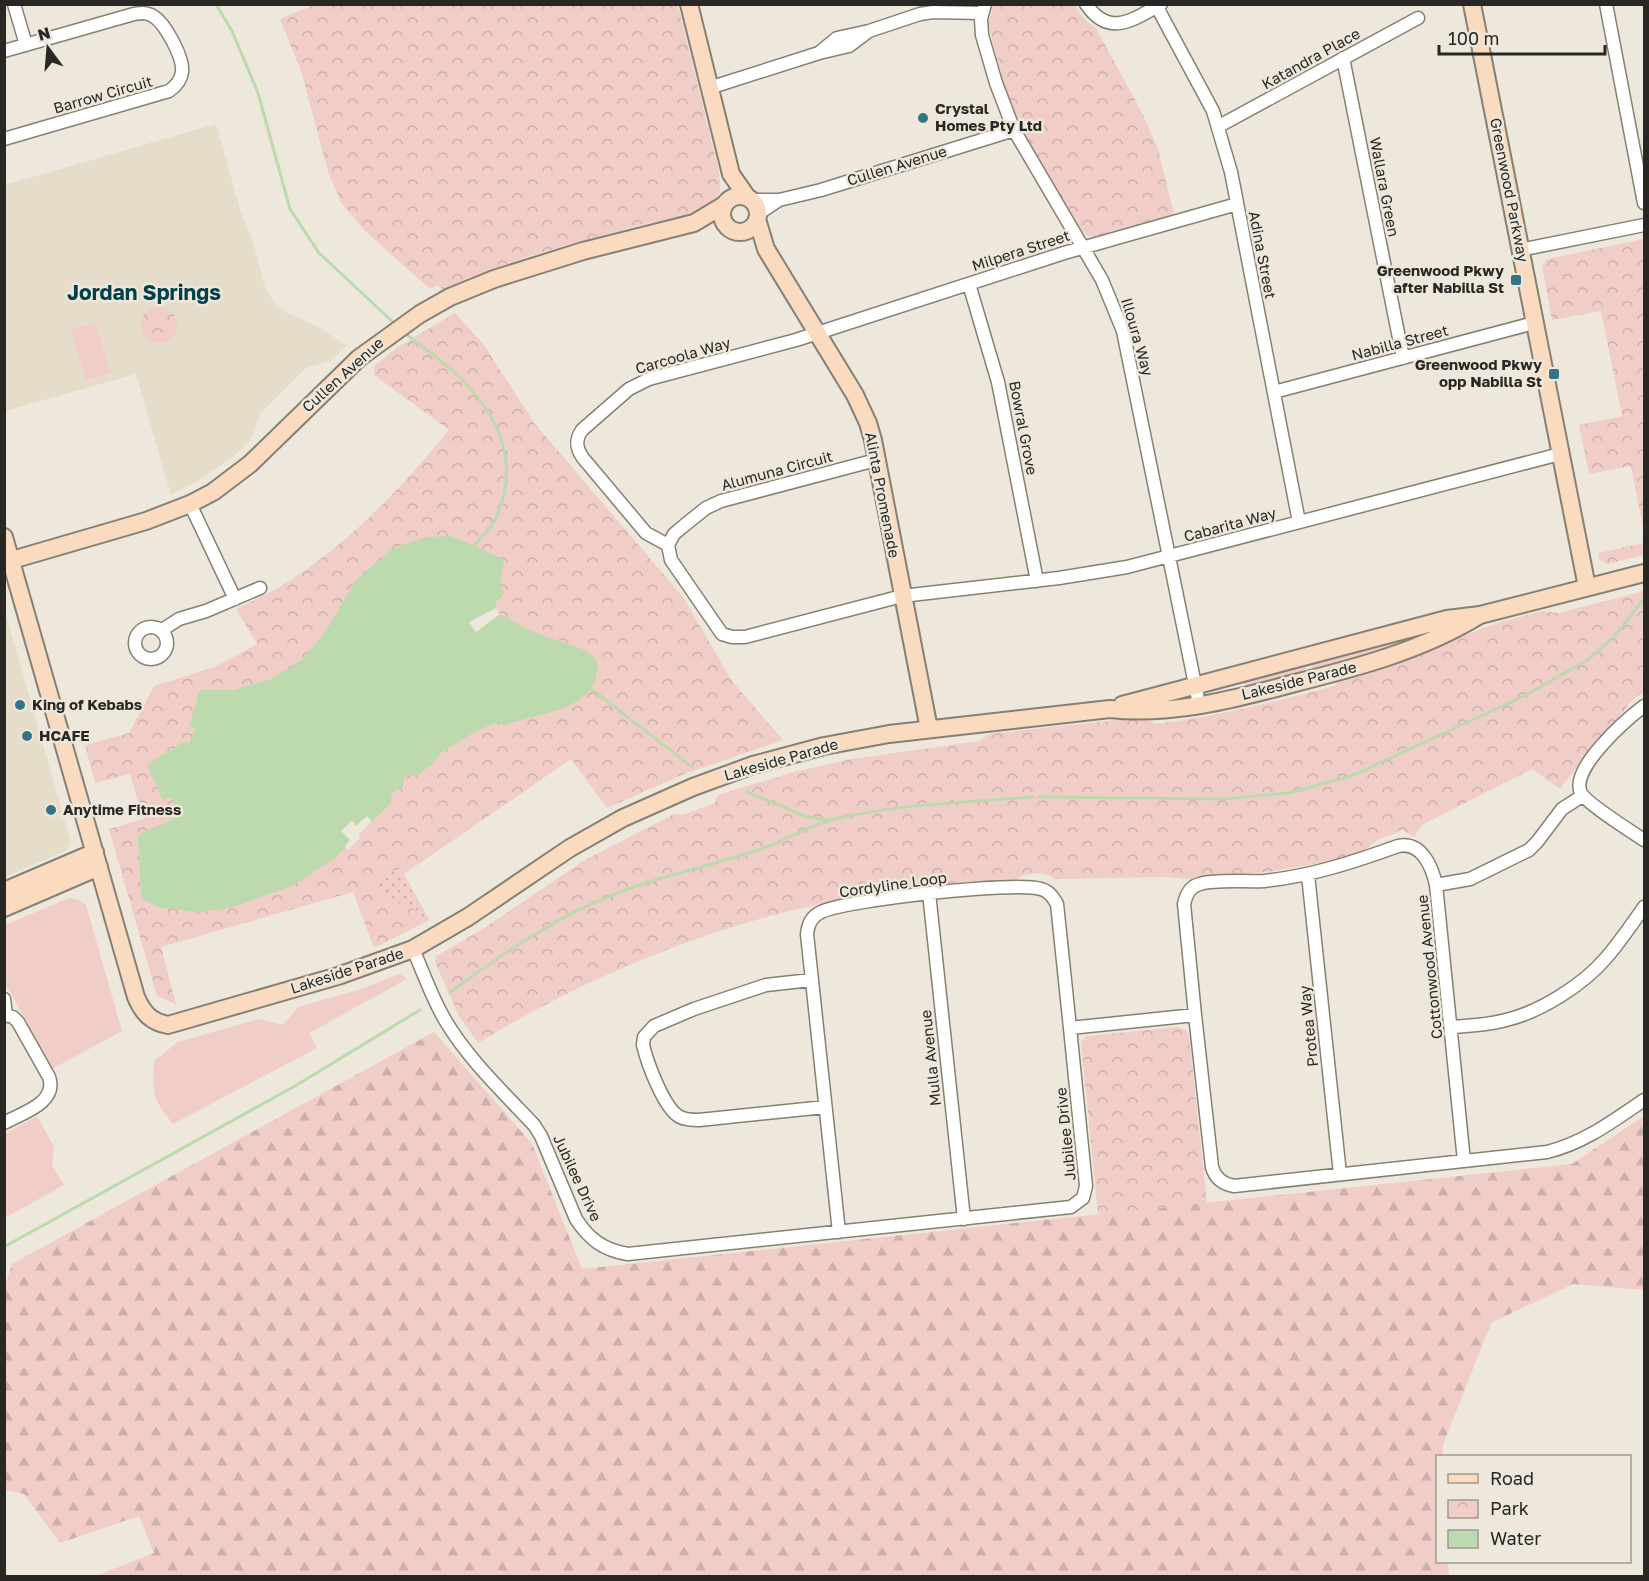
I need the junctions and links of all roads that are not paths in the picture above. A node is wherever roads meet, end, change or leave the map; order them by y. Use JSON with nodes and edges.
{"nodes":[{"id":1,"x":14,"y":4,"type":"edge"},
{"id":2,"x":689,"y":4,"type":"edge"},
{"id":3,"x":1086,"y":4,"type":"edge"},
{"id":4,"x":1472,"y":4,"type":"edge"},
{"id":5,"x":1606,"y":4,"type":"edge"},
{"id":6,"x":1159,"y":6,"type":"edge"},
{"id":7,"x":983,"y":9,"type":"edge"},
{"id":8,"x":1418,"y":18,"type":"dead end"},
{"id":9,"x":26,"y":45,"type":"junction"},
{"id":10,"x":4,"y":51,"type":"edge"},
{"id":11,"x":1343,"y":58,"type":"junction"},
{"id":12,"x":709,"y":88,"type":"junction"},
{"id":13,"x":1219,"y":126,"type":"junction"},
{"id":14,"x":1014,"y":130,"type":"junction"},
{"id":15,"x":4,"y":139,"type":"edge"},
{"id":16,"x":731,"y":174,"type":"junction"},
{"id":17,"x":726,"y":203,"type":"junction"},
{"id":18,"x":1644,"y":203,"type":"edge"},
{"id":19,"x":1237,"y":204,"type":"junction"},
{"id":20,"x":754,"y":207,"type":"junction"},
{"id":21,"x":694,"y":223,"type":"junction"},
{"id":22,"x":1644,"y":225,"type":"edge"},
{"id":23,"x":734,"y":230,"type":"junction"},
{"id":24,"x":1083,"y":247,"type":"junction"},
{"id":25,"x":766,"y":249,"type":"junction"},
{"id":26,"x":1520,"y":250,"type":"junction"},
{"id":27,"x":969,"y":284,"type":"junction"},
{"id":28,"x":1534,"y":323,"type":"junction"},
{"id":29,"x":817,"y":332,"type":"junction"},
{"id":30,"x":1403,"y":358,"type":"junction"},
{"id":31,"x":1274,"y":392,"type":"junction"},
{"id":32,"x":1560,"y":454,"type":"junction"},
{"id":33,"x":876,"y":460,"type":"junction"},
{"id":34,"x":190,"y":504,"type":"junction"},
{"id":35,"x":1299,"y":522,"type":"junction"},
{"id":36,"x":4,"y":537,"type":"edge"},
{"id":37,"x":668,"y":546,"type":"junction"},
{"id":38,"x":1168,"y":556,"type":"junction"},
{"id":39,"x":8,"y":561,"type":"edge"},
{"id":40,"x":1644,"y":573,"type":"edge"},
{"id":41,"x":1037,"y":580,"type":"junction"},
{"id":42,"x":1587,"y":587,"type":"junction"},
{"id":43,"x":260,"y":588,"type":"dead end"},
{"id":44,"x":902,"y":596,"type":"junction"},
{"id":45,"x":236,"y":599,"type":"junction"},
{"id":46,"x":1480,"y":615,"type":"junction"},
{"id":47,"x":162,"y":630,"type":"dead end"},
{"id":48,"x":1195,"y":686,"type":"junction"},
{"id":49,"x":1199,"y":704,"type":"junction"},
{"id":50,"x":1644,"y":706,"type":"edge"},
{"id":51,"x":1110,"y":709,"type":"junction"},
{"id":52,"x":928,"y":729,"type":"junction"},
{"id":53,"x":1582,"y":796,"type":"junction"},
{"id":54,"x":1644,"y":840,"type":"edge"},
{"id":55,"x":97,"y":859,"type":"junction"},
{"id":56,"x":1308,"y":875,"type":"junction"},
{"id":57,"x":1436,"y":885,"type":"junction"},
{"id":58,"x":4,"y":891,"type":"edge"},
{"id":59,"x":929,"y":893,"type":"junction"},
{"id":60,"x":1644,"y":907,"type":"edge"},
{"id":61,"x":4,"y":908,"type":"edge"},
{"id":62,"x":413,"y":949,"type":"junction"},
{"id":63,"x":811,"y":980,"type":"junction"},
{"id":64,"x":4,"y":999,"type":"edge"},
{"id":65,"x":5,"y":1015,"type":"edge"},
{"id":66,"x":1195,"y":1015,"type":"junction"},
{"id":67,"x":1070,"y":1028,"type":"junction"},
{"id":68,"x":1451,"y":1028,"type":"junction"},
{"id":69,"x":1644,"y":1100,"type":"edge"},
{"id":70,"x":825,"y":1107,"type":"junction"},
{"id":71,"x":4,"y":1123,"type":"edge"},
{"id":72,"x":1464,"y":1161,"type":"junction"},
{"id":73,"x":1340,"y":1174,"type":"junction"},
{"id":74,"x":964,"y":1220,"type":"junction"},
{"id":75,"x":839,"y":1232,"type":"junction"}],
"edges":[{"from":1,"to":9,"type":"street"},
{"from":2,"to":12,"type":"street","name":"Alinta Promenade"},
{"from":3,"to":6,"type":"street"},
{"from":4,"to":26,"type":"street","name":"Greenwood Parkway"},
{"from":5,"to":18,"type":"street"},
{"from":6,"to":13,"type":"street","name":"Adina Street"},
{"from":7,"to":12,"type":"street"},
{"from":7,"to":14,"type":"street","name":"Illoura Way"},
{"from":8,"to":11,"type":"street","name":"Katandra Place"},
{"from":9,"to":10,"type":"street","name":"Barrow Circuit"},
{"from":9,"to":15,"type":"street","name":"Barrow Circuit"},
{"from":11,"to":13,"type":"street","name":"Katandra Place"},
{"from":11,"to":30,"type":"street","name":"Wallara Green"},
{"from":12,"to":16,"type":"street","name":"Alinta Promenade"},
{"from":13,"to":19,"type":"street","name":"Adina Street"},
{"from":14,"to":20,"type":"street","name":"Cullen Avenue"},
{"from":14,"to":24,"type":"street","name":"Illoura Way"},
{"from":16,"to":17,"type":"street","name":"Alinta Promenade"},
{"from":16,"to":20,"type":"street","name":"Alinta Promenade"},
{"from":17,"to":20,"type":"street"},
{"from":17,"to":21,"type":"street","name":"Cullen Avenue"},
{"from":17,"to":23,"type":"street"},
{"from":19,"to":24,"type":"street","name":"Milpera Street"},
{"from":19,"to":31,"type":"street","name":"Adina Street"},
{"from":20,"to":23,"type":"street"},
{"from":20,"to":25,"type":"street","name":"Alinta Promenade"},
{"from":21,"to":23,"type":"street","name":"Cullen Avenue"},
{"from":21,"to":34,"type":"street","name":"Cullen Avenue"},
{"from":22,"to":26,"type":"street"},
{"from":23,"to":25,"type":"street","name":"Alinta Promenade"},
{"from":24,"to":27,"type":"street","name":"Milpera Street"},
{"from":24,"to":38,"type":"street","name":"Illoura Way"},
{"from":25,"to":29,"type":"street","name":"Alinta Promenade"},
{"from":26,"to":28,"type":"street","name":"Greenwood Parkway"},
{"from":27,"to":29,"type":"street","name":"Milpera Street"},
{"from":27,"to":41,"type":"street","name":"Bowral Grove"},
{"from":28,"to":30,"type":"street","name":"Nabilla Street"},
{"from":28,"to":32,"type":"street","name":"Greenwood Parkway"},
{"from":29,"to":33,"type":"street","name":"Alinta Promenade"},
{"from":29,"to":37,"type":"street","name":"Carcoola Way"},
{"from":30,"to":31,"type":"street","name":"Nabilla Street"},
{"from":31,"to":35,"type":"street","name":"Adina Street"},
{"from":32,"to":35,"type":"street","name":"Cabarita Way"},
{"from":32,"to":42,"type":"street","name":"Greenwood Parkway"},
{"from":33,"to":37,"type":"street","name":"Alumuna Circuit"},
{"from":33,"to":44,"type":"street","name":"Alinta Promenade"},
{"from":34,"to":39,"type":"street","name":"Cullen Avenue"},
{"from":34,"to":45,"type":"street"},
{"from":35,"to":38,"type":"street","name":"Cabarita Way"},
{"from":36,"to":39,"type":"street","name":"Lakeside Parade"},
{"from":37,"to":44,"type":"street"},
{"from":38,"to":41,"type":"street","name":"Cabarita Way"},
{"from":38,"to":48,"type":"street","name":"Illoura Way"},
{"from":39,"to":55,"type":"street","name":"Lakeside Parade"},
{"from":40,"to":42,"type":"street","name":"Lakeside Parade"},
{"from":41,"to":44,"type":"street","name":"Cabarita Way"},
{"from":42,"to":46,"type":"street","name":"Lakeside Parade"},
{"from":43,"to":45,"type":"street"},
{"from":44,"to":52,"type":"street","name":"Alinta Promenade"},
{"from":45,"to":47,"type":"street"},
{"from":46,"to":48,"type":"street","name":"Lakeside Parade"},
{"from":46,"to":49,"type":"street","name":"Lakeside Parade"},
{"from":48,"to":49,"type":"street","name":"Illoura Way"},
{"from":48,"to":51,"type":"street","name":"Lakeside Parade"},
{"from":49,"to":51,"type":"street","name":"Lakeside Parade"},
{"from":50,"to":53,"type":"street"},
{"from":51,"to":52,"type":"street","name":"Lakeside Parade"},
{"from":52,"to":62,"type":"street","name":"Lakeside Parade"},
{"from":53,"to":54,"type":"street"},
{"from":53,"to":57,"type":"street"},
{"from":55,"to":58,"type":"street"},
{"from":55,"to":61,"type":"street"},
{"from":55,"to":62,"type":"street","name":"Lakeside Parade"},
{"from":56,"to":57,"type":"street","name":"Cottonwood Avenue"},
{"from":56,"to":66,"type":"street","name":"Cottonwood Avenue"},
{"from":56,"to":73,"type":"street","name":"Protea Way"},
{"from":57,"to":68,"type":"street","name":"Cottonwood Avenue"},
{"from":59,"to":63,"type":"street","name":"Cordyline Loop"},
{"from":59,"to":67,"type":"street","name":"Cordyline Loop"},
{"from":59,"to":74,"type":"street","name":"Mulla Avenue"},
{"from":60,"to":68,"type":"street"},
{"from":62,"to":75,"type":"street","name":"Jubilee Drive"},
{"from":63,"to":70,"type":"street","name":"Cordyline Loop"},
{"from":63,"to":70,"type":"street"},
{"from":64,"to":65,"type":"street"},
{"from":65,"to":71,"type":"street"},
{"from":66,"to":67,"type":"street"},
{"from":66,"to":73,"type":"street"},
{"from":67,"to":74,"type":"street","name":"Jubilee Drive"},
{"from":68,"to":72,"type":"street","name":"Cottonwood Avenue"},
{"from":69,"to":72,"type":"street"},
{"from":70,"to":75,"type":"street","name":"Cordyline Loop"},
{"from":72,"to":73,"type":"street"},
{"from":74,"to":75,"type":"street","name":"Jubilee Drive"}]}
